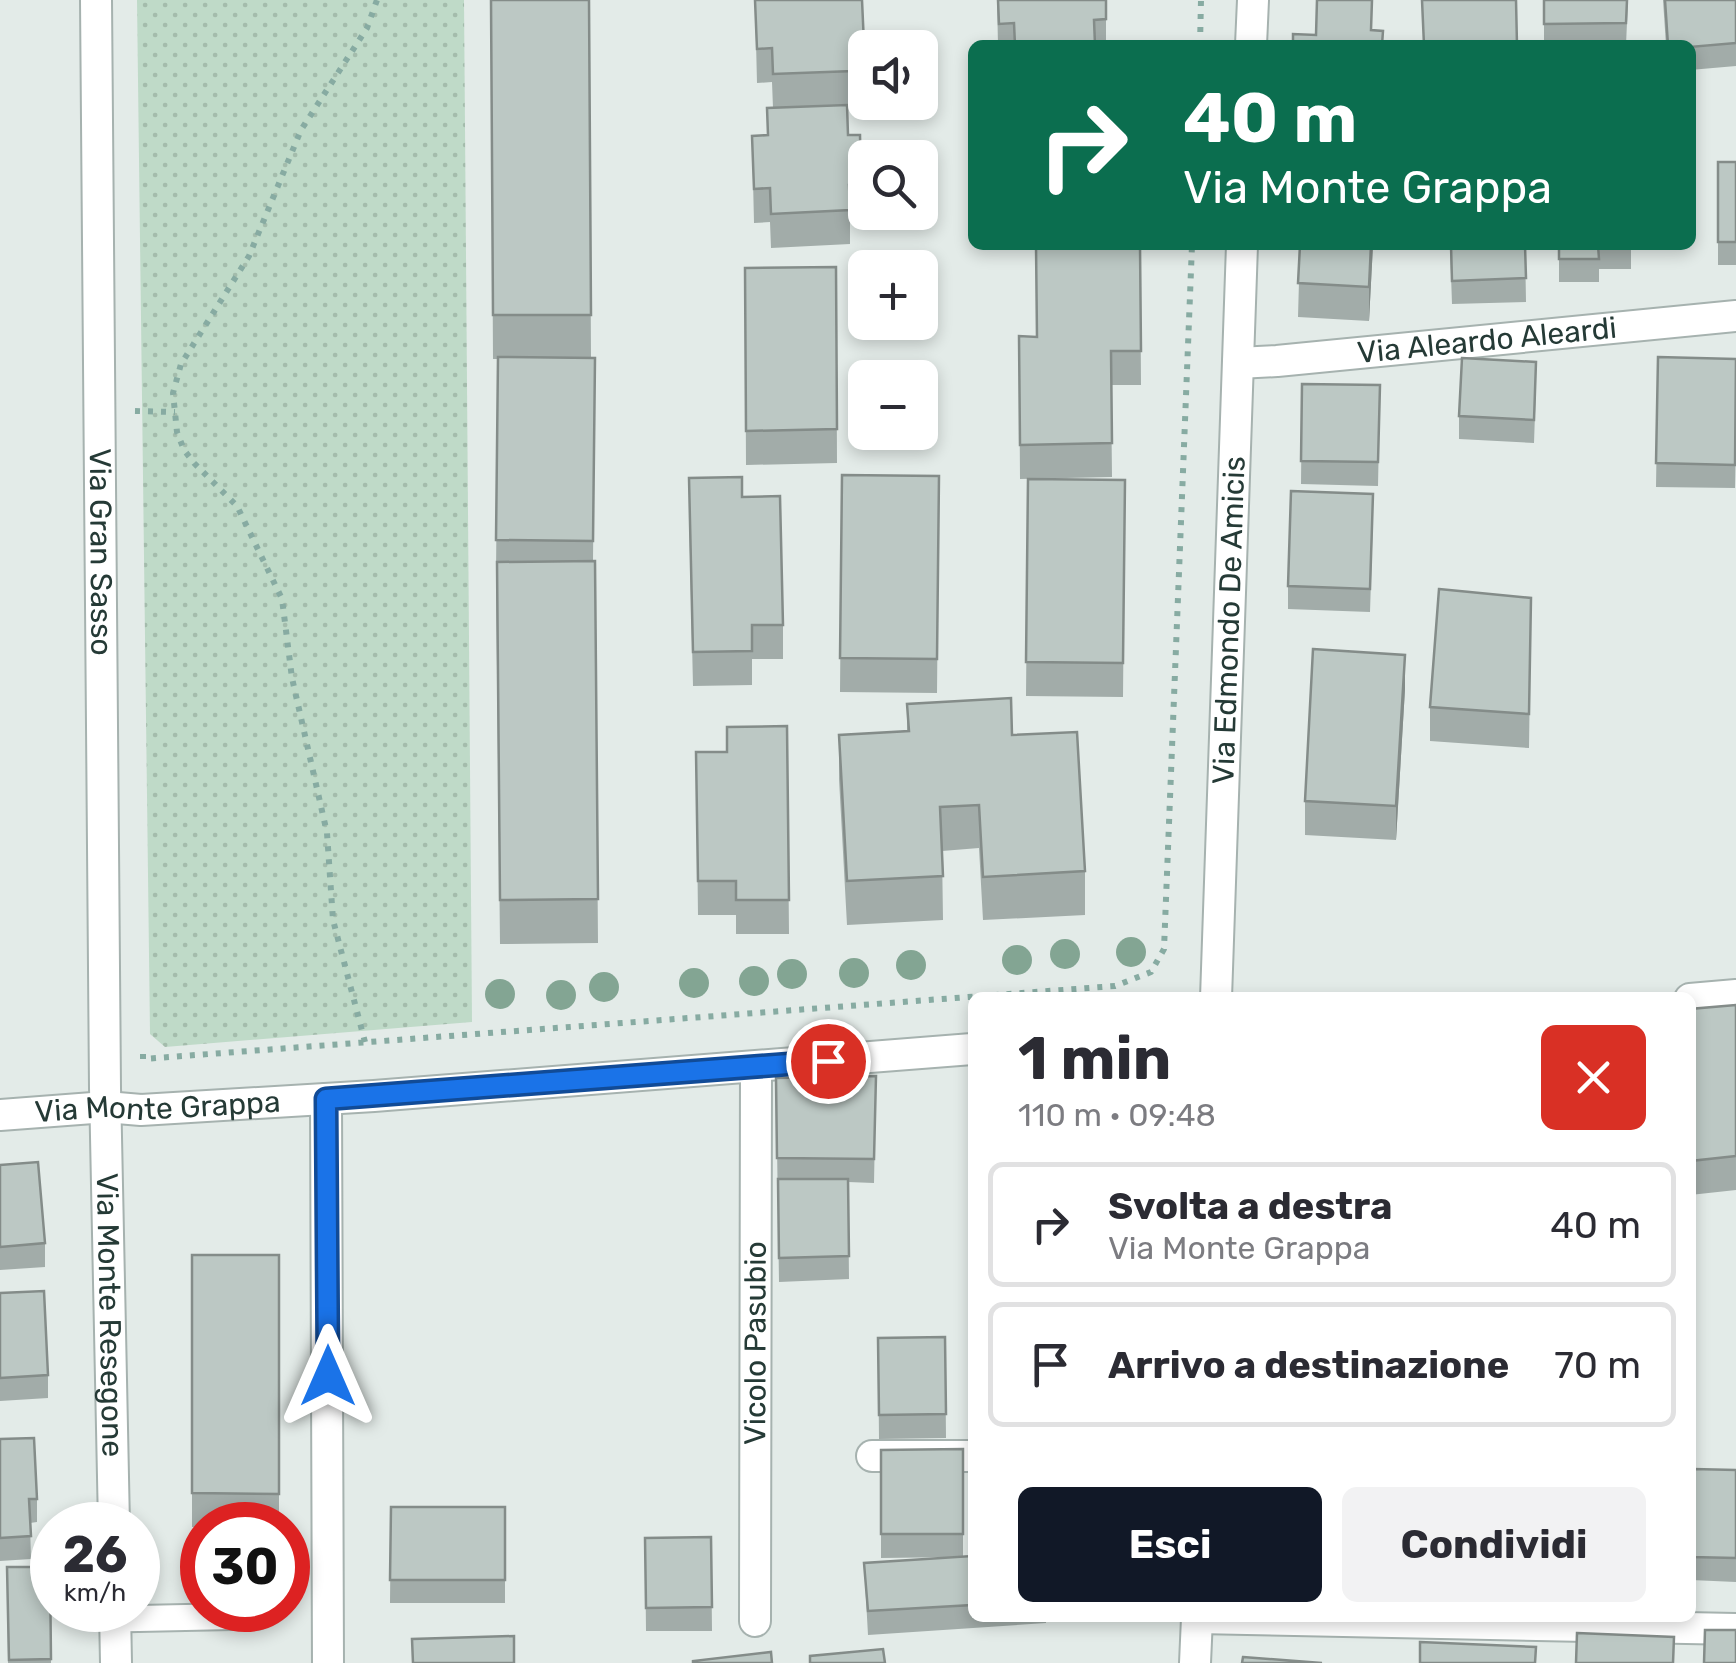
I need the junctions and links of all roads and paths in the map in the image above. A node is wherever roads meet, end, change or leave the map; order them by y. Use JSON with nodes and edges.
{"nodes":[{"id":1,"x":96,"y":0,"type":"edge"},
{"id":2,"x":377,"y":0,"type":"edge"},
{"id":3,"x":1202,"y":0,"type":"edge"},
{"id":4,"x":1253,"y":0,"type":"edge"},
{"id":5,"x":1200,"y":40,"type":"edge"},
{"id":6,"x":1251,"y":40,"type":"edge"},
{"id":7,"x":1192,"y":250,"type":"edge"},
{"id":8,"x":1242,"y":250,"type":"edge"},
{"id":9,"x":1736,"y":316,"type":"edge"},
{"id":10,"x":1238,"y":363,"type":"junction"},
{"id":11,"x":134,"y":411,"type":"dead end"},
{"id":12,"x":174,"y":412,"type":"junction"},
{"id":13,"x":1035,"y":992,"type":"edge"},
{"id":14,"x":1216,"y":992,"type":"edge"},
{"id":15,"x":1736,"y":995,"type":"edge"},
{"id":16,"x":968,"y":997,"type":"edge"},
{"id":17,"x":1696,"y":998,"type":"edge"},
{"id":18,"x":365,"y":1042,"type":"junction"},
{"id":19,"x":968,"y":1049,"type":"edge"},
{"id":20,"x":143,"y":1058,"type":"dead end"},
{"id":21,"x":756,"y":1066,"type":"junction"},
{"id":22,"x":326,"y":1099,"type":"junction"},
{"id":23,"x":106,"y":1107,"type":"junction"},
{"id":24,"x":0,"y":1116,"type":"edge"},
{"id":25,"x":872,"y":1456,"type":"dead end"},
{"id":26,"x":968,"y":1456,"type":"edge"},
{"id":27,"x":114,"y":1502,"type":"edge"},
{"id":28,"x":756,"y":1622,"type":"dead end"},
{"id":29,"x":1197,"y":1622,"type":"edge"},
{"id":30,"x":1377,"y":1622,"type":"edge"},
{"id":31,"x":1736,"y":1630,"type":"edge"},
{"id":32,"x":115,"y":1632,"type":"edge"},
{"id":33,"x":116,"y":1663,"type":"edge"},
{"id":34,"x":328,"y":1663,"type":"edge"},
{"id":35,"x":1195,"y":1663,"type":"edge"}],
"edges":[{"from":1,"to":23,"type":"street","name":"Via Gran Sasso"},
{"from":2,"to":12,"type":"path"},
{"from":3,"to":5,"type":"path"},
{"from":4,"to":6,"type":"street"},
{"from":7,"to":13,"type":"path"},
{"from":8,"to":10,"type":"street","name":"Via Edmondo De Amicis"},
{"from":9,"to":10,"type":"street","name":"Via Aleardo Aleardi"},
{"from":10,"to":14,"type":"street","name":"Via Edmondo De Amicis"},
{"from":11,"to":12,"type":"path"},
{"from":12,"to":18,"type":"path"},
{"from":15,"to":17,"type":"street"},
{"from":16,"to":18,"type":"path"},
{"from":18,"to":20,"type":"path"},
{"from":19,"to":21,"type":"street","name":"Via Monte Grappa"},
{"from":21,"to":22,"type":"street","name":"Via Monte Grappa"},
{"from":21,"to":28,"type":"street","name":"Vicolo Pasubio"},
{"from":22,"to":23,"type":"street","name":"Via Monte Grappa"},
{"from":22,"to":34,"type":"street"},
{"from":23,"to":24,"type":"street","name":"Via Monte Grappa"},
{"from":23,"to":27,"type":"street","name":"Via Monte Resegone"},
{"from":25,"to":26,"type":"street"},
{"from":29,"to":35,"type":"street"},
{"from":30,"to":31,"type":"street"},
{"from":32,"to":33,"type":"street"}]}
